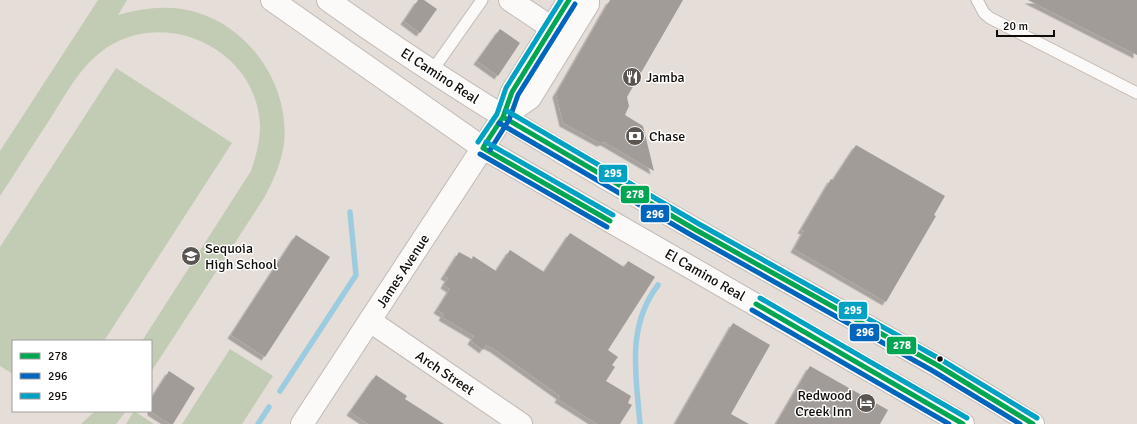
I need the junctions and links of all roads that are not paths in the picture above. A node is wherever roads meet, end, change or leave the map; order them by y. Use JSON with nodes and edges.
{"nodes":[{"id":1,"x":272,"y":0,"type":"edge"},
{"id":2,"x":328,"y":0,"type":"edge"},
{"id":3,"x":482,"y":0,"type":"edge"},
{"id":4,"x":510,"y":0,"type":"edge"},
{"id":5,"x":569,"y":0,"type":"edge"},
{"id":6,"x":588,"y":0,"type":"edge"},
{"id":7,"x":977,"y":0,"type":"edge"},
{"id":8,"x":552,"y":28,"type":"junction"},
{"id":9,"x":432,"y":71,"type":"junction"},
{"id":10,"x":1137,"y":93,"type":"edge"},
{"id":11,"x":503,"y":118,"type":"junction"},
{"id":12,"x":483,"y":148,"type":"junction"},
{"id":13,"x":370,"y":322,"type":"junction"},
{"id":14,"x":959,"y":423,"type":"edge"},
{"id":15,"x":302,"y":424,"type":"edge"},
{"id":16,"x":521,"y":424,"type":"edge"},
{"id":17,"x":1033,"y":424,"type":"edge"}],
"edges":[{"from":1,"to":12,"type":"main road","name":"El Camino Real"},
{"from":2,"to":9,"type":"main road","name":"El Camino Real"},
{"from":3,"to":9,"type":"lane"},
{"from":4,"to":8,"type":"main road"},
{"from":5,"to":8,"type":"main road","name":"James Avenue"},
{"from":6,"to":11,"type":"main road","name":"James Avenue"},
{"from":7,"to":10,"type":"lane"},
{"from":8,"to":11,"type":"main road","name":"James Avenue"},
{"from":9,"to":11,"type":"main road","name":"El Camino Real"},
{"from":11,"to":12,"type":"main road","name":"James Avenue"},
{"from":11,"to":17,"type":"main road","name":"El Camino Real"},
{"from":12,"to":13,"type":"main road","name":"James Avenue"},
{"from":12,"to":14,"type":"main road","name":"El Camino Real"},
{"from":13,"to":15,"type":"main road","name":"James Avenue"},
{"from":13,"to":16,"type":"main road","name":"Arch Street"}]}
